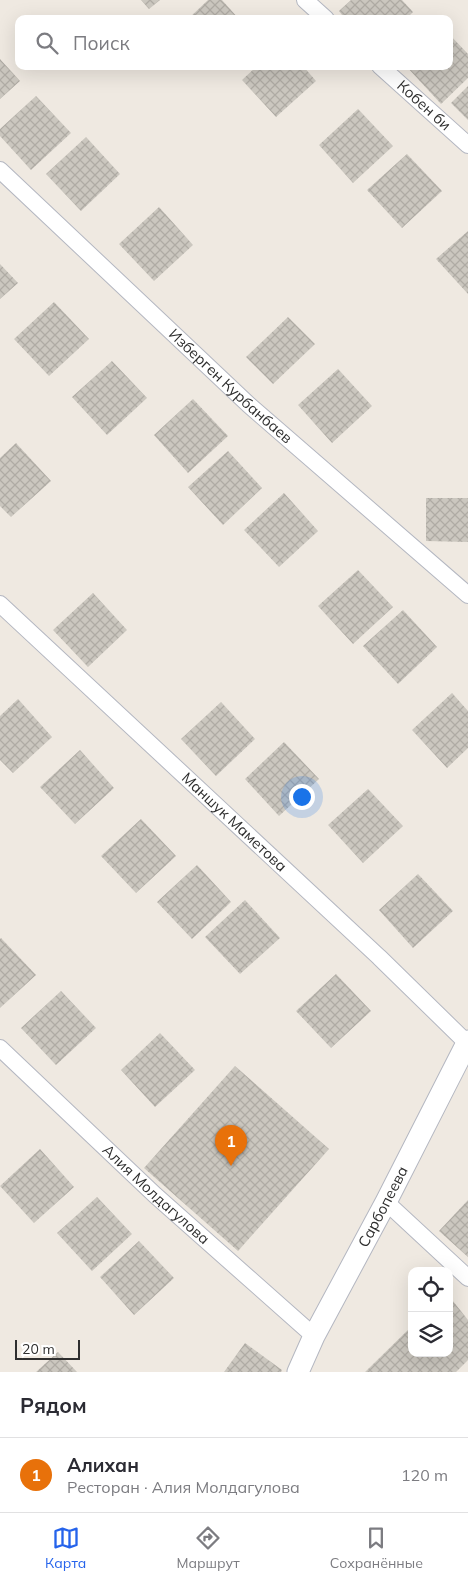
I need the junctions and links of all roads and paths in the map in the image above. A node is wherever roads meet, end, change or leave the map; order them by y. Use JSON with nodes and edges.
{"nodes":[{"id":1,"x":305,"y":0,"type":"edge"},
{"id":2,"x":322,"y":15,"type":"edge"},
{"id":3,"x":384,"y":70,"type":"edge"},
{"id":4,"x":468,"y":145,"type":"edge"},
{"id":5,"x":0,"y":170,"type":"edge"},
{"id":6,"x":468,"y":595,"type":"edge"},
{"id":7,"x":0,"y":604,"type":"edge"},
{"id":8,"x":468,"y":1042,"type":"edge"},
{"id":9,"x":0,"y":1048,"type":"edge"},
{"id":10,"x":386,"y":1202,"type":"junction"},
{"id":11,"x":468,"y":1278,"type":"edge"},
{"id":12,"x":314,"y":1336,"type":"junction"},
{"id":13,"x":298,"y":1372,"type":"edge"}],
"edges":[{"from":1,"to":2,"type":"street"},
{"from":3,"to":4,"type":"street","name":"Кобен би"},
{"from":5,"to":6,"type":"street","name":"Изберген Курбанбаев"},
{"from":7,"to":8,"type":"street","name":"Маншук Маметова"},
{"from":8,"to":10,"type":"street","name":"Сарбопеева"},
{"from":9,"to":12,"type":"street","name":"Алия Молдагулова"},
{"from":10,"to":11,"type":"street"},
{"from":10,"to":12,"type":"street","name":"Сарбопеева"},
{"from":12,"to":13,"type":"street","name":"Сарбопеева"}]}
